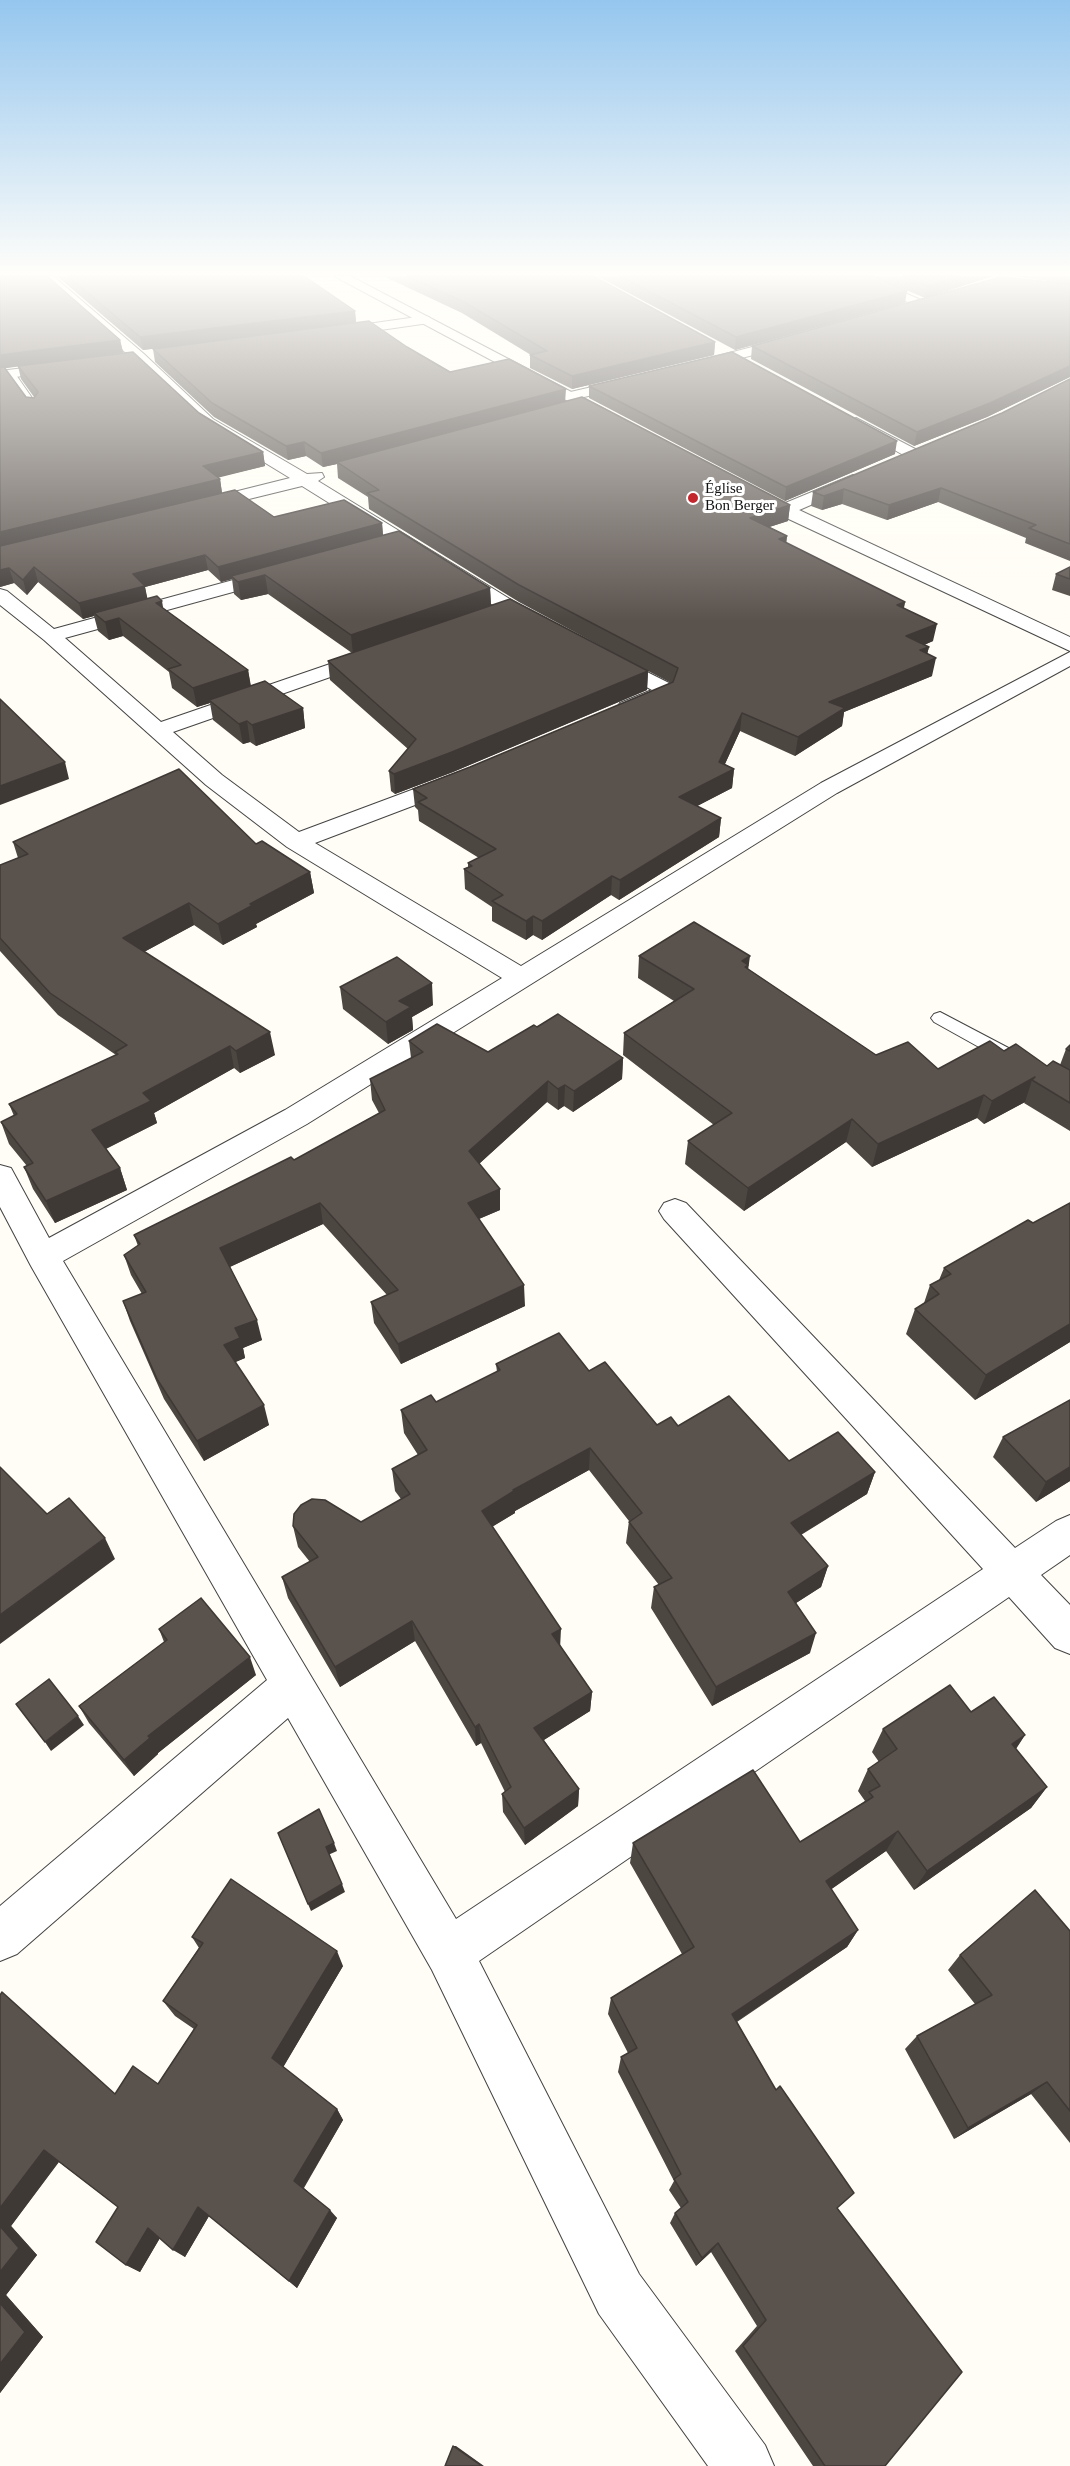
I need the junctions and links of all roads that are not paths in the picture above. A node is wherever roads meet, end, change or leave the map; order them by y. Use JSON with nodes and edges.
{"nodes":[{"id":1,"x":20,"y":391,"type":"edge"},
{"id":2,"x":175,"y":391,"type":"edge"},
{"id":3,"x":550,"y":391,"type":"edge"},
{"id":4,"x":610,"y":391,"type":"edge"},
{"id":5,"x":573,"y":404,"type":"junction"},
{"id":6,"x":34,"y":407,"type":"edge"},
{"id":7,"x":847,"y":418,"type":"edge"},
{"id":8,"x":627,"y":426,"type":"edge"},
{"id":9,"x":892,"y":463,"type":"edge"},
{"id":10,"x":870,"y":473,"type":"edge"},
{"id":11,"x":327,"y":474,"type":"dead end"},
{"id":12,"x":305,"y":480,"type":"junction"},
{"id":13,"x":731,"y":482,"type":"edge"},
{"id":14,"x":783,"y":510,"type":"junction"},
{"id":15,"x":181,"y":511,"type":"edge"},
{"id":16,"x":404,"y":540,"type":"junction"},
{"id":17,"x":381,"y":546,"type":"edge"},
{"id":18,"x":290,"y":571,"type":"edge"},
{"id":19,"x":0,"y":595,"type":"edge"},
{"id":20,"x":511,"y":608,"type":"junction"},
{"id":21,"x":489,"y":615,"type":"edge"},
{"id":22,"x":552,"y":629,"type":"edge"},
{"id":23,"x":51,"y":636,"type":"junction"},
{"id":24,"x":1070,"y":645,"type":"edge"},
{"id":25,"x":389,"y":650,"type":"edge"},
{"id":26,"x":592,"y":651,"type":"edge"},
{"id":27,"x":1070,"y":658,"type":"edge"},
{"id":28,"x":610,"y":716,"type":"edge"},
{"id":29,"x":158,"y":730,"type":"junction"},
{"id":30,"x":472,"y":775,"type":"edge"},
{"id":31,"x":296,"y":842,"type":"junction"},
{"id":32,"x":522,"y":978,"type":"junction"},
{"id":33,"x":940,"y":1018,"type":"dead end"},
{"id":34,"x":1030,"y":1067,"type":"edge"},
{"id":35,"x":0,"y":1176,"type":"edge"},
{"id":36,"x":675,"y":1211,"type":"dead end"},
{"id":37,"x":43,"y":1257,"type":"junction"},
{"id":38,"x":1070,"y":1533,"type":"edge"},
{"id":39,"x":1011,"y":1574,"type":"junction"},
{"id":40,"x":1070,"y":1634,"type":"edge"},
{"id":41,"x":294,"y":1685,"type":"junction"},
{"id":42,"x":0,"y":1936,"type":"edge"},
{"id":43,"x":449,"y":1953,"type":"junction"},
{"id":44,"x":744,"y":2466,"type":"edge"}],
"edges":[{"from":1,"to":6,"type":"lane"},
{"from":2,"to":12,"type":"street"},
{"from":3,"to":5,"type":"street"},
{"from":4,"to":5,"type":"street"},
{"from":5,"to":8,"type":"street"},
{"from":7,"to":9,"type":"street"},
{"from":10,"to":14,"type":"street"},
{"from":11,"to":12,"type":"street"},
{"from":12,"to":15,"type":"street"},
{"from":12,"to":16,"type":"street"},
{"from":13,"to":14,"type":"street"},
{"from":14,"to":24,"type":"street"},
{"from":16,"to":17,"type":"street"},
{"from":16,"to":20,"type":"street"},
{"from":18,"to":23,"type":"street"},
{"from":19,"to":23,"type":"street"},
{"from":20,"to":21,"type":"street"},
{"from":20,"to":22,"type":"street"},
{"from":23,"to":29,"type":"street"},
{"from":25,"to":29,"type":"street"},
{"from":26,"to":28,"type":"street"},
{"from":27,"to":32,"type":"street"},
{"from":29,"to":31,"type":"street"},
{"from":30,"to":31,"type":"street"},
{"from":31,"to":32,"type":"street"},
{"from":32,"to":37,"type":"street"},
{"from":33,"to":34,"type":"lane"},
{"from":35,"to":37,"type":"street"},
{"from":36,"to":39,"type":"street"},
{"from":37,"to":41,"type":"street"},
{"from":38,"to":39,"type":"street"},
{"from":39,"to":40,"type":"street"},
{"from":39,"to":43,"type":"street"},
{"from":41,"to":42,"type":"street"},
{"from":41,"to":43,"type":"street"},
{"from":43,"to":44,"type":"street"}]}
